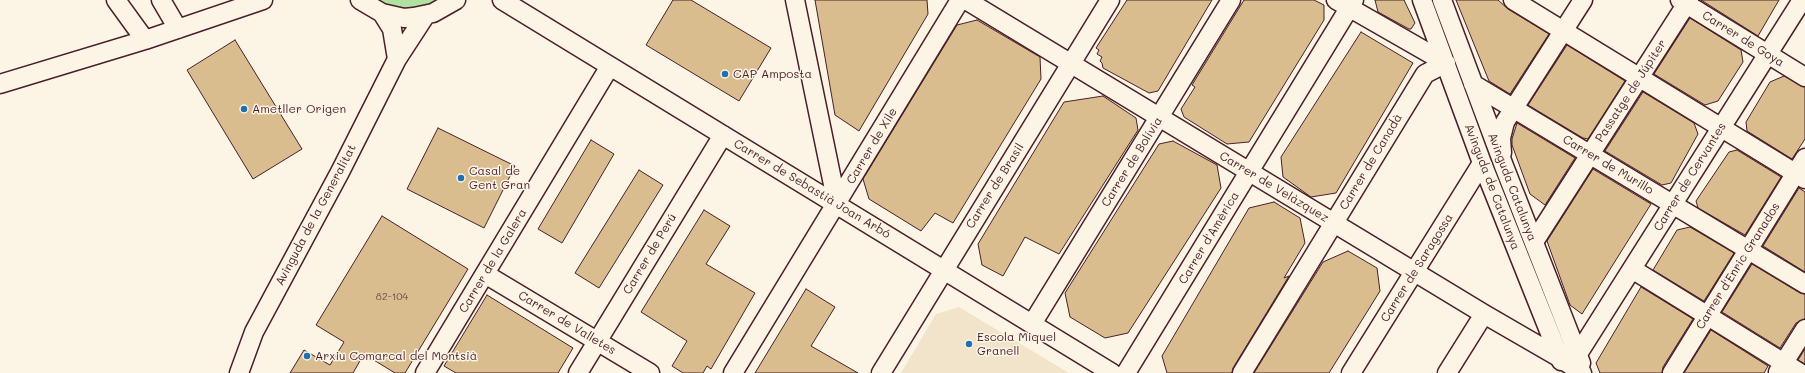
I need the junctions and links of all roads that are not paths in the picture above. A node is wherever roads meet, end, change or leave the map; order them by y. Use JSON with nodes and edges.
{"nodes":[{"id":1,"x":116,"y":0,"type":"edge"},
{"id":2,"x":161,"y":0,"type":"edge"},
{"id":3,"x":262,"y":0,"type":"edge"},
{"id":4,"x":360,"y":0,"type":"edge"},
{"id":5,"x":456,"y":0,"type":"edge"},
{"id":6,"x":491,"y":0,"type":"edge"},
{"id":7,"x":796,"y":0,"type":"edge"},
{"id":8,"x":960,"y":0,"type":"edge"},
{"id":9,"x":966,"y":0,"type":"edge"},
{"id":10,"x":1110,"y":0,"type":"edge"},
{"id":11,"x":1231,"y":0,"type":"edge"},
{"id":12,"x":1422,"y":0,"type":"edge"},
{"id":13,"x":1442,"y":0,"type":"edge"},
{"id":14,"x":1513,"y":0,"type":"edge"},
{"id":15,"x":1583,"y":0,"type":"edge"},
{"id":16,"x":1802,"y":0,"type":"edge"},
{"id":17,"x":1685,"y":1,"type":"edge"},
{"id":18,"x":507,"y":3,"type":"edge"},
{"id":19,"x":1347,"y":3,"type":"edge"},
{"id":20,"x":382,"y":13,"type":"junction"},
{"id":21,"x":425,"y":16,"type":"junction"},
{"id":22,"x":178,"y":29,"type":"junction"},
{"id":23,"x":1564,"y":31,"type":"junction"},
{"id":24,"x":145,"y":40,"type":"junction"},
{"id":25,"x":1768,"y":54,"type":"junction"},
{"id":26,"x":397,"y":59,"type":"junction"},
{"id":27,"x":1446,"y":63,"type":"junction"},
{"id":28,"x":1071,"y":64,"type":"junction"},
{"id":29,"x":610,"y":66,"type":"junction"},
{"id":30,"x":1640,"y":77,"type":"junction"},
{"id":31,"x":1805,"y":77,"type":"edge"},
{"id":32,"x":0,"y":84,"type":"edge"},
{"id":33,"x":1473,"y":84,"type":"junction"},
{"id":34,"x":1514,"y":109,"type":"junction"},
{"id":35,"x":1159,"y":118,"type":"junction"},
{"id":36,"x":1721,"y":128,"type":"junction"},
{"id":37,"x":723,"y":135,"type":"junction"},
{"id":38,"x":1590,"y":154,"type":"junction"},
{"id":39,"x":1805,"y":158,"type":"edge"},
{"id":40,"x":1482,"y":163,"type":"junction"},
{"id":41,"x":1504,"y":166,"type":"junction"},
{"id":42,"x":1249,"y":172,"type":"junction"},
{"id":43,"x":1800,"y":176,"type":"edge"},
{"id":44,"x":837,"y":204,"type":"junction"},
{"id":45,"x":1673,"y":204,"type":"junction"},
{"id":46,"x":1333,"y":224,"type":"junction"},
{"id":47,"x":1534,"y":242,"type":"junction"},
{"id":48,"x":1748,"y":249,"type":"junction"},
{"id":49,"x":1632,"y":269,"type":"junction"},
{"id":50,"x":944,"y":270,"type":"junction"},
{"id":51,"x":1414,"y":272,"type":"junction"},
{"id":52,"x":485,"y":274,"type":"junction"},
{"id":53,"x":1805,"y":284,"type":"edge"},
{"id":54,"x":1484,"y":314,"type":"junction"},
{"id":55,"x":1707,"y":315,"type":"junction"},
{"id":56,"x":1032,"y":324,"type":"junction"},
{"id":57,"x":1805,"y":329,"type":"edge"},
{"id":58,"x":597,"y":341,"type":"junction"},
{"id":59,"x":1578,"y":354,"type":"junction"},
{"id":60,"x":1562,"y":365,"type":"edge"},
{"id":61,"x":1781,"y":368,"type":"edge"},
{"id":62,"x":239,"y":373,"type":"edge"},
{"id":63,"x":425,"y":373,"type":"edge"},
{"id":64,"x":578,"y":373,"type":"edge"},
{"id":65,"x":650,"y":373,"type":"edge"},
{"id":66,"x":733,"y":373,"type":"edge"},
{"id":67,"x":881,"y":373,"type":"edge"},
{"id":68,"x":1112,"y":373,"type":"edge"},
{"id":69,"x":1126,"y":373,"type":"edge"},
{"id":70,"x":1242,"y":373,"type":"edge"},
{"id":71,"x":1351,"y":373,"type":"edge"},
{"id":72,"x":1447,"y":373,"type":"edge"},
{"id":73,"x":1583,"y":373,"type":"edge"},
{"id":74,"x":1672,"y":373,"type":"edge"},
{"id":75,"x":1800,"y":373,"type":"edge"}],
"edges":[{"from":1,"to":24,"type":"street"},
{"from":2,"to":22,"type":"street"},
{"from":3,"to":22,"type":"street"},
{"from":4,"to":20,"type":"street"},
{"from":5,"to":21,"type":"street"},
{"from":6,"to":18,"type":"street","name":"Carrer de Sebastià Joan Arbó"},
{"from":7,"to":44,"type":"street"},
{"from":8,"to":44,"type":"street","name":"Carrer de Xile"},
{"from":9,"to":28,"type":"street","name":"Carrer de Velàzquez"},
{"from":10,"to":28,"type":"street","name":"Carrer de Brasil"},
{"from":11,"to":35,"type":"street","name":"Carrer de Bolívia"},
{"from":12,"to":27,"type":"street","name":"Avinguda de Catalunya"},
{"from":13,"to":33,"type":"street","name":"Avinguda Catalunya"},
{"from":14,"to":23,"type":"street"},
{"from":15,"to":23,"type":"street"},
{"from":16,"to":25,"type":"street","name":"Carrer de Cervantes"},
{"from":17,"to":25,"type":"street","name":"Carrer de Goya"},
{"from":17,"to":30,"type":"street","name":"Passatge de Júpiter"},
{"from":18,"to":29,"type":"street","name":"Carrer de Sebastià Joan Arbó"},
{"from":19,"to":27,"type":"street"},
{"from":19,"to":42,"type":"street","name":"Carrer d'Amèrica"},
{"from":20,"to":21,"type":"street"},
{"from":20,"to":26,"type":"street"},
{"from":21,"to":26,"type":"street","name":"Avinguda de la Generalitat"},
{"from":22,"to":24,"type":"street"},
{"from":23,"to":30,"type":"street"},
{"from":23,"to":34,"type":"street"},
{"from":24,"to":32,"type":"street"},
{"from":25,"to":31,"type":"street","name":"Carrer de Goya"},
{"from":25,"to":36,"type":"street","name":"Carrer de Cervantes"},
{"from":26,"to":62,"type":"street","name":"Avinguda de la Generalitat"},
{"from":27,"to":40,"type":"street","name":"Avinguda de Catalunya"},
{"from":27,"to":46,"type":"street","name":"Carrer de Canadà"},
{"from":28,"to":35,"type":"street","name":"Carrer de Velàzquez"},
{"from":28,"to":50,"type":"street","name":"Carrer de Brasil"},
{"from":29,"to":37,"type":"street","name":"Carrer de Sebastià Joan Arbó"},
{"from":29,"to":52,"type":"street","name":"Carrer de la Galera"},
{"from":30,"to":36,"type":"street"},
{"from":30,"to":38,"type":"street","name":"Passatge de Júpiter"},
{"from":33,"to":34,"type":"street","name":"Carrer de Murillo"},
{"from":33,"to":41,"type":"street","name":"Avinguda Catalunya"},
{"from":34,"to":38,"type":"street","name":"Carrer de Murillo"},
{"from":34,"to":41,"type":"street"},
{"from":35,"to":42,"type":"street","name":"Carrer de Velàzquez"},
{"from":35,"to":56,"type":"street","name":"Carrer de Bolívia"},
{"from":36,"to":43,"type":"street"},
{"from":36,"to":45,"type":"street","name":"Carrer de Cervantes"},
{"from":37,"to":44,"type":"street","name":"Carrer de Sebastià Joan Arbó"},
{"from":37,"to":58,"type":"street","name":"Carrer de Perú"},
{"from":38,"to":45,"type":"street","name":"Carrer de Murillo"},
{"from":38,"to":47,"type":"street","name":"Passatge de Júpiter"},
{"from":39,"to":43,"type":"street","name":"Carrer d'Enric Granados"},
{"from":40,"to":51,"type":"street","name":"Carrer de Saragossa"},
{"from":40,"to":60,"type":"street","name":"Avinguda de Catalunya"},
{"from":41,"to":47,"type":"street","name":"Avinguda Catalunya"},
{"from":42,"to":46,"type":"street","name":"Carrer de Velàzquez"},
{"from":42,"to":69,"type":"street","name":"Carrer d'Amèrica"},
{"from":43,"to":48,"type":"street","name":"Carrer d'Enric Granados"},
{"from":44,"to":50,"type":"street","name":"Carrer de Sebastià Joan Arbó"},
{"from":44,"to":66,"type":"street","name":"Carrer de Xile"},
{"from":45,"to":48,"type":"street","name":"Carrer de Murillo"},
{"from":45,"to":49,"type":"street","name":"Carrer de Cervantes"},
{"from":46,"to":51,"type":"street","name":"Carrer de Velàzquez"},
{"from":46,"to":70,"type":"street","name":"Carrer de Canadà"},
{"from":47,"to":59,"type":"street","name":"Avinguda Catalunya"},
{"from":48,"to":53,"type":"street","name":"Carrer de Murillo"},
{"from":48,"to":55,"type":"street","name":"Carrer d'Enric Granados"},
{"from":49,"to":55,"type":"street"},
{"from":49,"to":59,"type":"street","name":"Carrer de Cervantes"},
{"from":50,"to":56,"type":"street","name":"Carrer de Sebastià Joan Arbó"},
{"from":50,"to":67,"type":"street","name":"Carrer de Brasil"},
{"from":51,"to":54,"type":"street","name":"Carrer de Velàzquez"},
{"from":51,"to":71,"type":"street","name":"Carrer de Saragossa"},
{"from":52,"to":58,"type":"street","name":"Carrer de Valletes"},
{"from":52,"to":63,"type":"street","name":"Carrer de la Galera"},
{"from":54,"to":60,"type":"street","name":"Carrer de Velàzquez"},
{"from":54,"to":72,"type":"street"},
{"from":55,"to":61,"type":"street"},
{"from":55,"to":74,"type":"street","name":"Carrer d'Enric Granados"},
{"from":56,"to":68,"type":"street","name":"Carrer de Sebastià Joan Arbó"},
{"from":57,"to":61,"type":"street"},
{"from":58,"to":64,"type":"street","name":"Carrer de Perú"},
{"from":58,"to":65,"type":"street","name":"Carrer de Valletes"},
{"from":59,"to":73,"type":"street","name":"Avinguda Catalunya"},
{"from":60,"to":73,"type":"street","name":"Carrer de Velàzquez"},
{"from":61,"to":75,"type":"street"}]}
